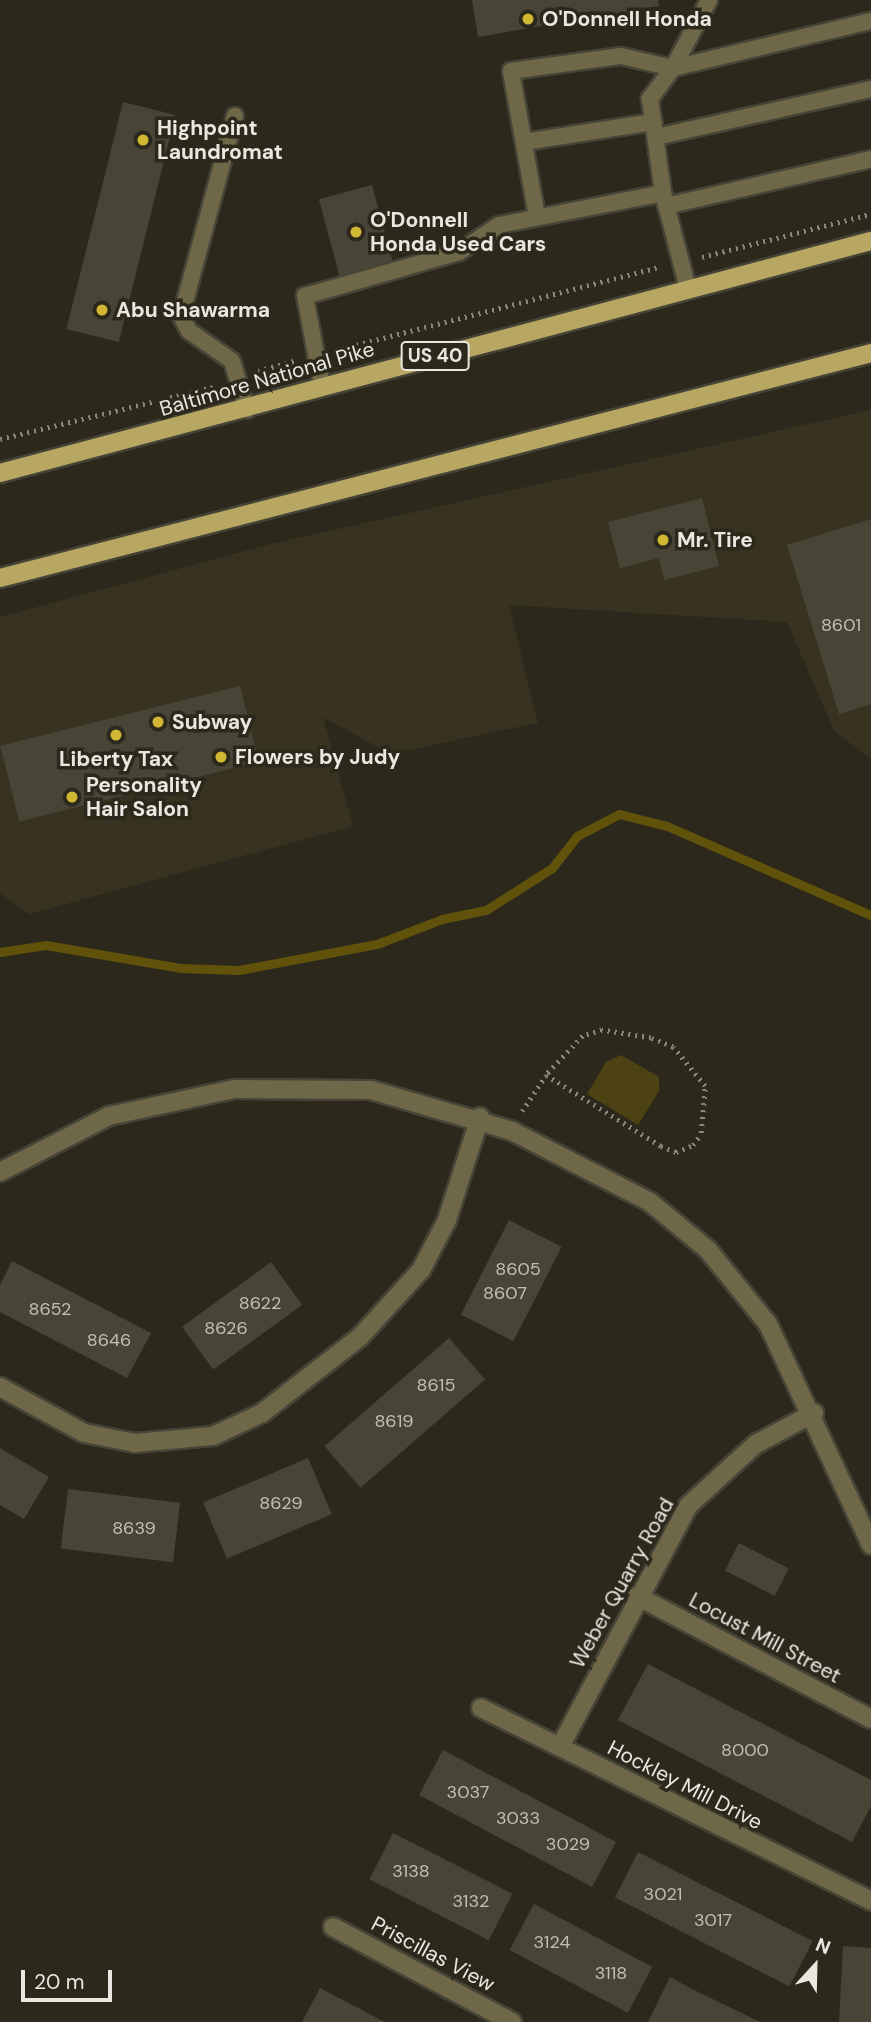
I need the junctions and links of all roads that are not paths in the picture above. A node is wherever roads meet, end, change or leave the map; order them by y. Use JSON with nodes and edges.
{"nodes":[{"id":1,"x":709,"y":0,"type":"edge"},
{"id":2,"x":871,"y":21,"type":"edge"},
{"id":3,"x":673,"y":68,"type":"junction"},
{"id":4,"x":871,"y":89,"type":"edge"},
{"id":5,"x":235,"y":116,"type":"dead end"},
{"id":6,"x":654,"y":129,"type":"junction"},
{"id":7,"x":524,"y":142,"type":"junction"},
{"id":8,"x":871,"y":159,"type":"edge"},
{"id":9,"x":665,"y":199,"type":"junction"},
{"id":10,"x":537,"y":217,"type":"junction"},
{"id":11,"x":871,"y":241,"type":"edge"},
{"id":12,"x":688,"y":289,"type":"junction"},
{"id":13,"x":871,"y":353,"type":"edge"},
{"id":14,"x":322,"y":386,"type":"junction"},
{"id":15,"x":247,"y":410,"type":"junction"},
{"id":16,"x":0,"y":473,"type":"edge"},
{"id":17,"x":0,"y":578,"type":"edge"},
{"id":18,"x":480,"y":1117,"type":"junction"},
{"id":19,"x":0,"y":1172,"type":"edge"},
{"id":20,"x":0,"y":1387,"type":"edge"},
{"id":21,"x":814,"y":1413,"type":"junction"},
{"id":22,"x":871,"y":1545,"type":"edge"},
{"id":23,"x":637,"y":1596,"type":"junction"},
{"id":24,"x":481,"y":1708,"type":"dead end"},
{"id":25,"x":871,"y":1719,"type":"edge"},
{"id":26,"x":560,"y":1747,"type":"junction"},
{"id":27,"x":871,"y":1901,"type":"edge"},
{"id":28,"x":334,"y":1927,"type":"dead end"},
{"id":29,"x":507,"y":2021,"type":"edge"}],
"edges":[{"from":1,"to":3,"type":"lane"},
{"from":2,"to":3,"type":"lane"},
{"from":3,"to":6,"type":"lane"},
{"from":3,"to":7,"type":"lane"},
{"from":4,"to":6,"type":"lane"},
{"from":5,"to":15,"type":"lane"},
{"from":6,"to":7,"type":"lane"},
{"from":6,"to":9,"type":"lane"},
{"from":7,"to":10,"type":"lane"},
{"from":8,"to":9,"type":"lane"},
{"from":9,"to":10,"type":"lane"},
{"from":9,"to":12,"type":"lane"},
{"from":10,"to":14,"type":"lane"},
{"from":11,"to":12,"type":"main road","name":"Baltimore National Pike","number":"US 40"},
{"from":12,"to":14,"type":"main road","name":"Baltimore National Pike","number":"US 40"},
{"from":13,"to":17,"type":"main road"},
{"from":14,"to":15,"type":"main road","name":"Baltimore National Pike","number":"US 40"},
{"from":15,"to":16,"type":"main road","name":"Baltimore National Pike","number":"US 40"},
{"from":18,"to":19,"type":"street"},
{"from":18,"to":20,"type":"street"},
{"from":18,"to":21,"type":"street"},
{"from":21,"to":22,"type":"street"},
{"from":21,"to":23,"type":"street","name":"Weber Quarry Road"},
{"from":23,"to":25,"type":"street","name":"Locust Mill Street"},
{"from":23,"to":26,"type":"street","name":"Weber Quarry Road"},
{"from":24,"to":26,"type":"street","name":"Hockley Mill Drive"},
{"from":26,"to":27,"type":"street","name":"Hockley Mill Drive"},
{"from":28,"to":29,"type":"street","name":"Priscillas View"}]}
